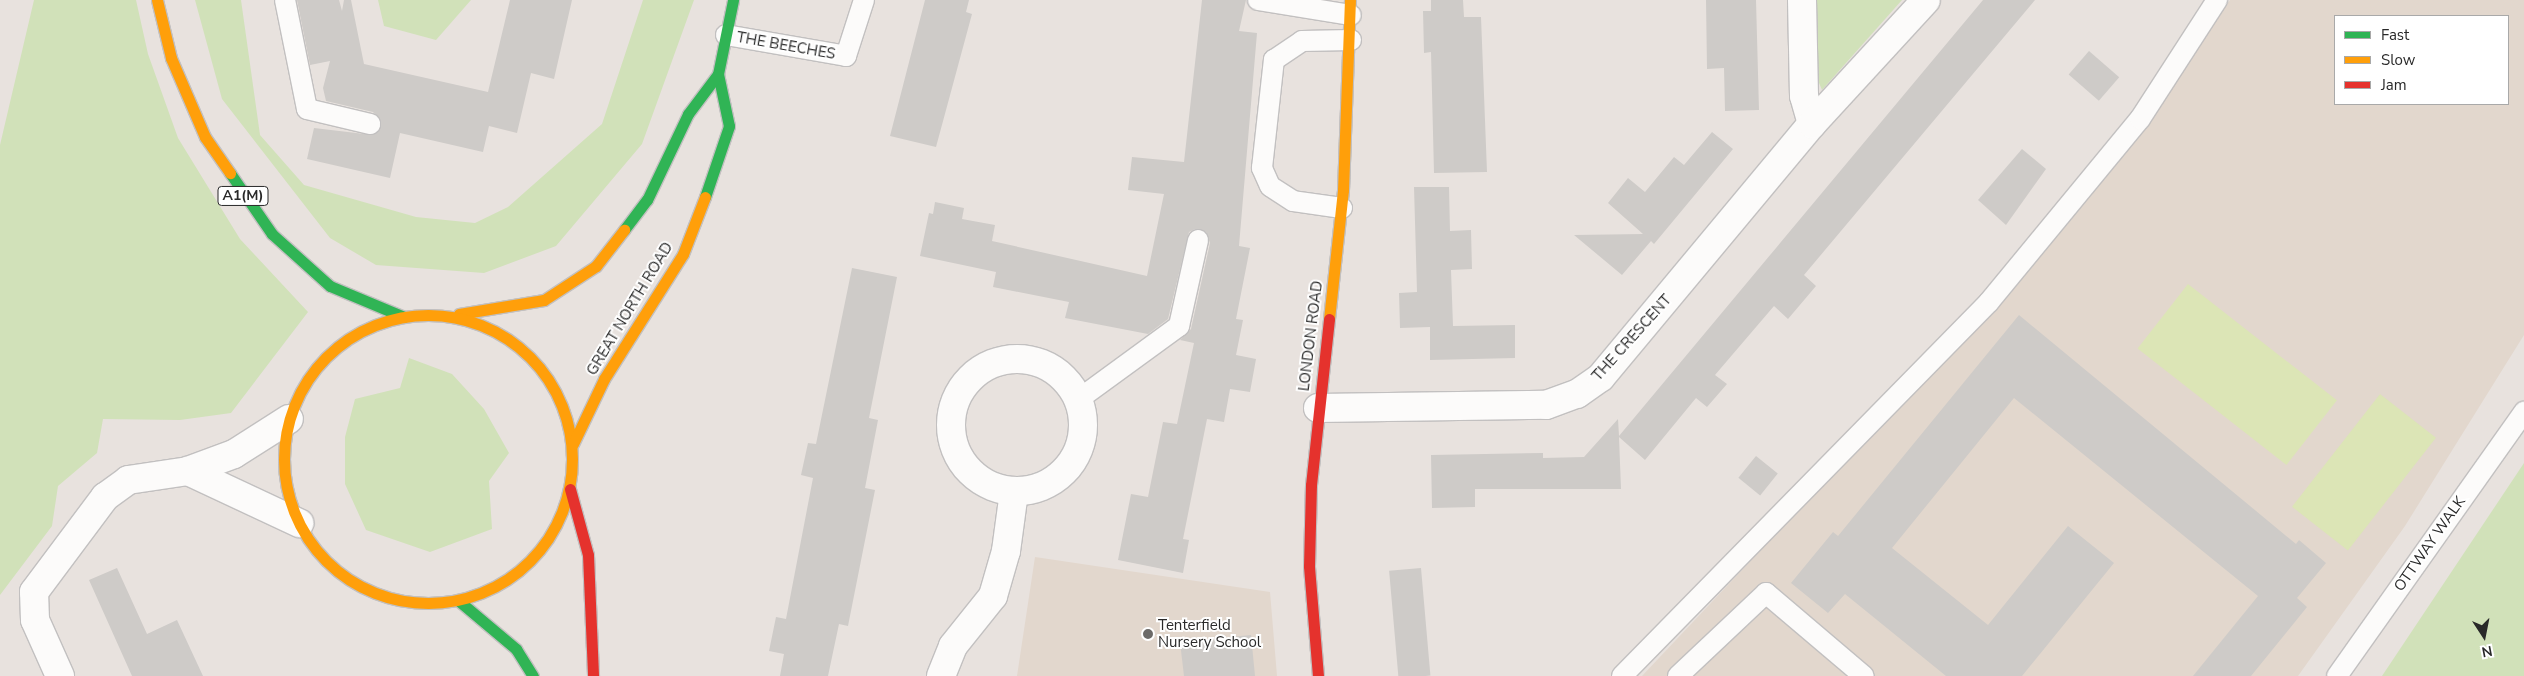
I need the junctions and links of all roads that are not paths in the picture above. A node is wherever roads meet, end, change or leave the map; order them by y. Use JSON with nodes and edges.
{"nodes":[{"id":1,"x":157,"y":0,"type":"edge"},
{"id":2,"x":285,"y":0,"type":"edge"},
{"id":3,"x":733,"y":0,"type":"edge"},
{"id":4,"x":864,"y":0,"type":"edge"},
{"id":5,"x":1258,"y":0,"type":"edge"},
{"id":6,"x":1802,"y":0,"type":"edge"},
{"id":7,"x":1926,"y":0,"type":"edge"},
{"id":8,"x":2218,"y":0,"type":"edge"},
{"id":9,"x":1351,"y":7,"type":"edge"},
{"id":10,"x":726,"y":35,"type":"junction"},
{"id":11,"x":1351,"y":40,"type":"junction"},
{"id":12,"x":718,"y":74,"type":"junction"},
{"id":13,"x":370,"y":124,"type":"dead end"},
{"id":14,"x":1812,"y":124,"type":"junction"},
{"id":15,"x":1342,"y":208,"type":"junction"},
{"id":16,"x":1198,"y":240,"type":"dead end"},
{"id":17,"x":445,"y":316,"type":"junction"},
{"id":18,"x":404,"y":317,"type":"junction"},
{"id":19,"x":1079,"y":399,"type":"junction"},
{"id":20,"x":1318,"y":408,"type":"junction"},
{"id":21,"x":2524,"y":412,"type":"edge"},
{"id":22,"x":289,"y":419,"type":"junction"},
{"id":23,"x":572,"y":444,"type":"junction"},
{"id":24,"x":188,"y":470,"type":"junction"},
{"id":25,"x":570,"y":489,"type":"junction"},
{"id":26,"x":1014,"y":492,"type":"junction"},
{"id":27,"x":299,"y":523,"type":"junction"},
{"id":28,"x":459,"y":601,"type":"junction"},
{"id":29,"x":60,"y":676,"type":"edge"},
{"id":30,"x":533,"y":676,"type":"edge"},
{"id":31,"x":594,"y":676,"type":"edge"},
{"id":32,"x":941,"y":676,"type":"edge"},
{"id":33,"x":1318,"y":676,"type":"edge"},
{"id":34,"x":1622,"y":676,"type":"edge"},
{"id":35,"x":1678,"y":676,"type":"edge"},
{"id":36,"x":1864,"y":676,"type":"edge"},
{"id":37,"x":2336,"y":676,"type":"edge"}],
"edges":[{"from":1,"to":18,"type":"main road","number":"A1(M)"},
{"from":2,"to":13,"type":"lane"},
{"from":3,"to":10,"type":"main road"},
{"from":4,"to":10,"type":"lane","name":"THE BEECHES"},
{"from":5,"to":9,"type":"lane"},
{"from":6,"to":14,"type":"street"},
{"from":7,"to":14,"type":"street","name":"THE CRESCENT"},
{"from":8,"to":34,"type":"lane"},
{"from":9,"to":11,"type":"main road","name":"LONDON ROAD"},
{"from":10,"to":12,"type":"main road"},
{"from":11,"to":15,"type":"main road","name":"LONDON ROAD"},
{"from":11,"to":15,"type":"lane"},
{"from":12,"to":17,"type":"main road"},
{"from":12,"to":23,"type":"main road","name":"GREAT NORTH ROAD"},
{"from":14,"to":20,"type":"street","name":"THE CRESCENT"},
{"from":15,"to":20,"type":"main road","name":"LONDON ROAD"},
{"from":16,"to":19,"type":"lane"},
{"from":17,"to":18,"type":"main road"},
{"from":17,"to":23,"type":"main road"},
{"from":18,"to":22,"type":"main road"},
{"from":19,"to":26,"type":"street"},
{"from":19,"to":26,"type":"street"},
{"from":20,"to":33,"type":"main road","name":"LONDON ROAD"},
{"from":21,"to":37,"type":"lane","name":"OTTWAY WALK"},
{"from":22,"to":24,"type":"street"},
{"from":22,"to":27,"type":"main road"},
{"from":23,"to":25,"type":"main road"},
{"from":24,"to":27,"type":"street"},
{"from":24,"to":29,"type":"street"},
{"from":25,"to":28,"type":"main road"},
{"from":25,"to":31,"type":"main road"},
{"from":26,"to":32,"type":"street"},
{"from":27,"to":28,"type":"main road"},
{"from":28,"to":30,"type":"main road"},
{"from":35,"to":36,"type":"lane"}]}
